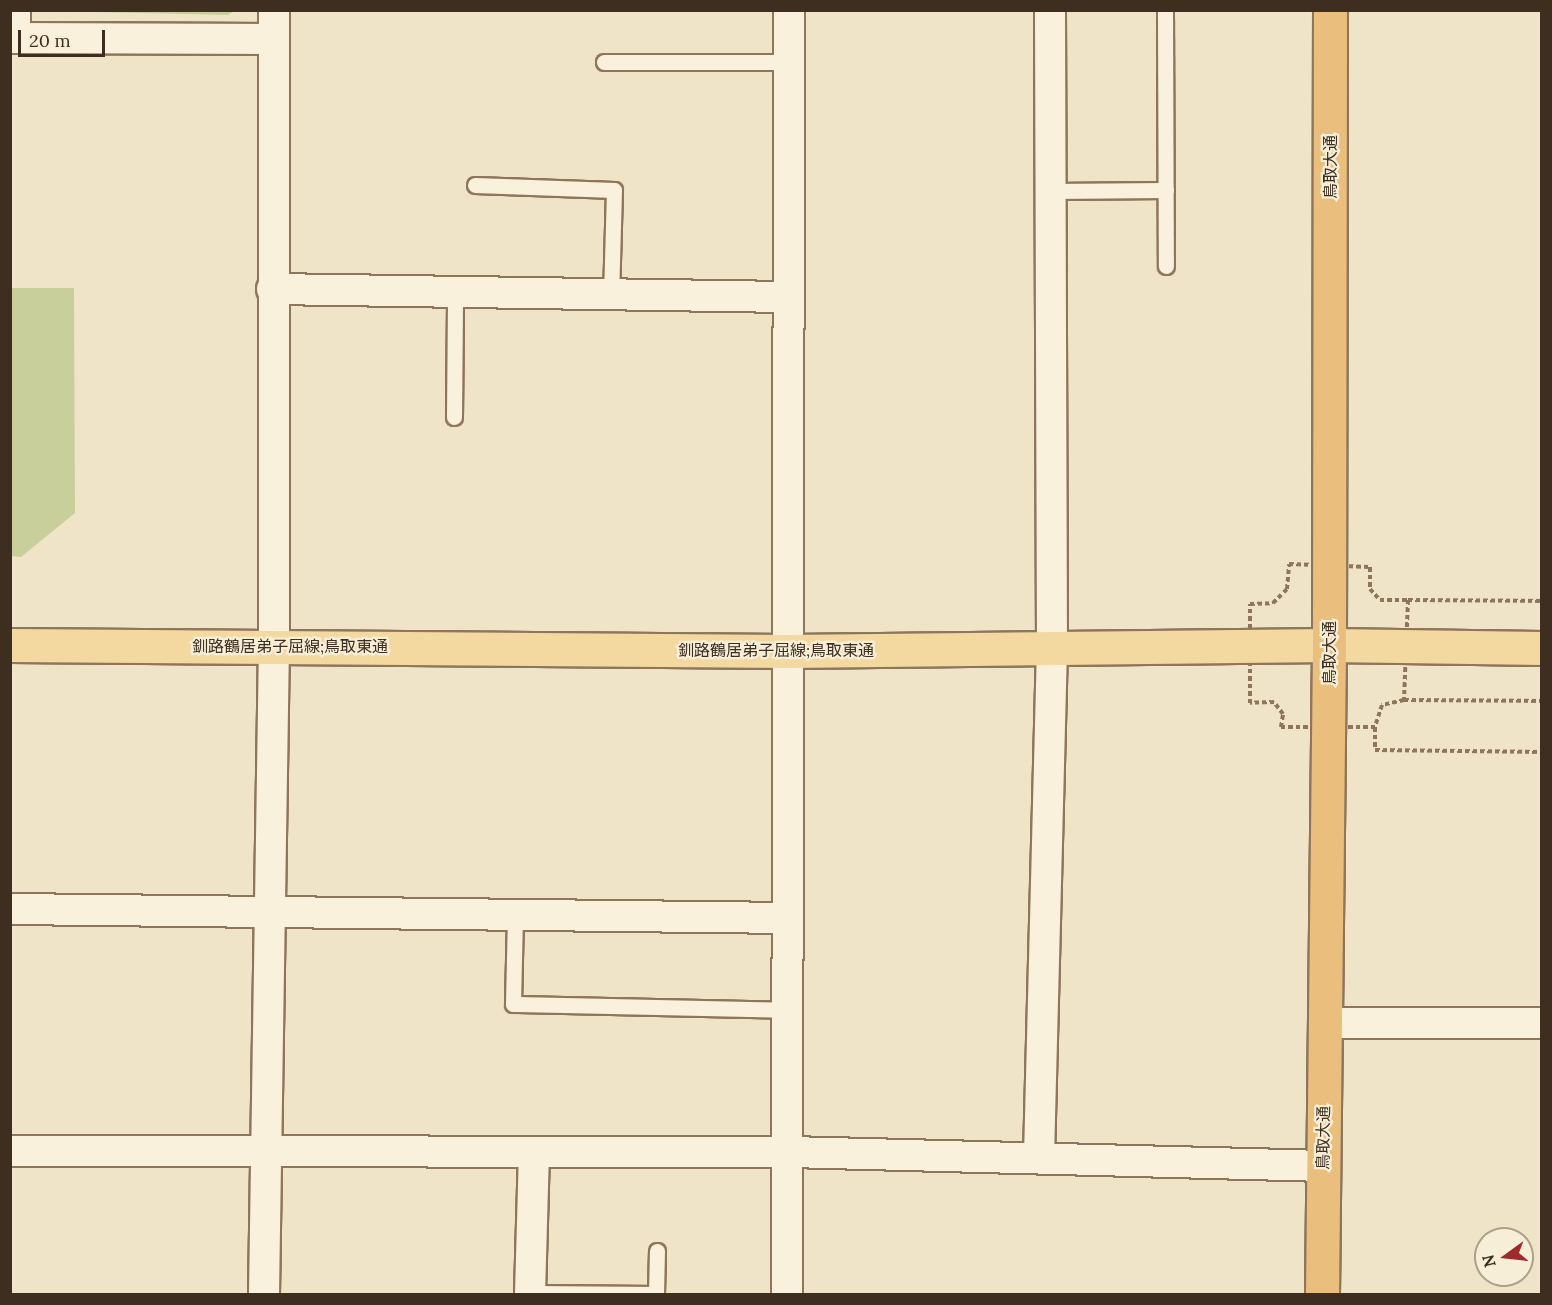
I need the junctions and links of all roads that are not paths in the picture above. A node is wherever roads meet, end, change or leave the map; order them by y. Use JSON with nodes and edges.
{"nodes":[{"id":1,"x":789,"y":10,"type":"edge"},
{"id":2,"x":1050,"y":10,"type":"edge"},
{"id":3,"x":1165,"y":10,"type":"edge"},
{"id":4,"x":1330,"y":10,"type":"edge"},
{"id":5,"x":274,"y":25,"type":"edge"},
{"id":6,"x":14,"y":29,"type":"edge"},
{"id":7,"x":604,"y":62,"type":"dead end"},
{"id":8,"x":789,"y":62,"type":"junction"},
{"id":9,"x":475,"y":185,"type":"dead end"},
{"id":10,"x":1166,"y":190,"type":"junction"},
{"id":11,"x":1050,"y":191,"type":"junction"},
{"id":12,"x":1166,"y":266,"type":"dead end"},
{"id":13,"x":272,"y":290,"type":"junction"},
{"id":14,"x":455,"y":292,"type":"junction"},
{"id":15,"x":611,"y":295,"type":"junction"},
{"id":16,"x":789,"y":297,"type":"junction"},
{"id":17,"x":454,"y":417,"type":"dead end"},
{"id":18,"x":10,"y":645,"type":"edge"},
{"id":19,"x":273,"y":645,"type":"junction"},
{"id":20,"x":1329,"y":645,"type":"junction"},
{"id":21,"x":1052,"y":648,"type":"junction"},
{"id":22,"x":1542,"y":648,"type":"edge"},
{"id":23,"x":788,"y":651,"type":"junction"},
{"id":24,"x":10,"y":909,"type":"edge"},
{"id":25,"x":268,"y":909,"type":"junction"},
{"id":26,"x":515,"y":915,"type":"junction"},
{"id":27,"x":788,"y":918,"type":"junction"},
{"id":28,"x":788,"y":1010,"type":"junction"},
{"id":29,"x":1325,"y":1023,"type":"junction"},
{"id":30,"x":1542,"y":1023,"type":"edge"},
{"id":31,"x":10,"y":1151,"type":"edge"},
{"id":32,"x":790,"y":1152,"type":"junction"},
{"id":33,"x":263,"y":1153,"type":"junction"},
{"id":34,"x":534,"y":1154,"type":"junction"},
{"id":35,"x":1039,"y":1157,"type":"junction"},
{"id":36,"x":1323,"y":1166,"type":"junction"},
{"id":37,"x":657,"y":1251,"type":"dead end"},
{"id":38,"x":264,"y":1294,"type":"edge"},
{"id":39,"x":530,"y":1294,"type":"edge"},
{"id":40,"x":656,"y":1294,"type":"edge"},
{"id":41,"x":787,"y":1294,"type":"edge"},
{"id":42,"x":1322,"y":1294,"type":"edge"}],
"edges":[{"from":1,"to":8,"type":"street"},
{"from":2,"to":11,"type":"street"},
{"from":3,"to":10,"type":"lane"},
{"from":4,"to":20,"type":"highway","name":"鳥取大通"},
{"from":5,"to":6,"type":"street"},
{"from":5,"to":13,"type":"street"},
{"from":7,"to":8,"type":"lane"},
{"from":8,"to":16,"type":"street"},
{"from":9,"to":15,"type":"lane"},
{"from":10,"to":11,"type":"lane"},
{"from":10,"to":12,"type":"lane"},
{"from":11,"to":21,"type":"street"},
{"from":13,"to":14,"type":"street"},
{"from":13,"to":19,"type":"street"},
{"from":14,"to":15,"type":"street"},
{"from":14,"to":17,"type":"lane"},
{"from":15,"to":16,"type":"street"},
{"from":16,"to":23,"type":"street"},
{"from":18,"to":19,"type":"main road","name":"釧路鶴居弟子屈線;鳥取東通"},
{"from":19,"to":23,"type":"main road","name":"釧路鶴居弟子屈線;鳥取東通"},
{"from":19,"to":25,"type":"street"},
{"from":20,"to":21,"type":"main road","name":"釧路鶴居弟子屈線;鳥取東通"},
{"from":20,"to":22,"type":"main road","name":"釧路鶴居弟子屈線;鳥取東通"},
{"from":20,"to":29,"type":"highway","name":"鳥取大通"},
{"from":21,"to":23,"type":"main road","name":"釧路鶴居弟子屈線;鳥取東通"},
{"from":21,"to":35,"type":"street"},
{"from":23,"to":27,"type":"street"},
{"from":24,"to":25,"type":"street"},
{"from":25,"to":26,"type":"street"},
{"from":25,"to":33,"type":"street"},
{"from":26,"to":27,"type":"street"},
{"from":26,"to":28,"type":"lane"},
{"from":27,"to":28,"type":"street"},
{"from":28,"to":32,"type":"street"},
{"from":29,"to":30,"type":"street"},
{"from":29,"to":36,"type":"highway","name":"鳥取大通"},
{"from":31,"to":33,"type":"street"},
{"from":32,"to":34,"type":"street"},
{"from":32,"to":35,"type":"street"},
{"from":32,"to":41,"type":"street"},
{"from":33,"to":34,"type":"street"},
{"from":33,"to":38,"type":"street"},
{"from":34,"to":39,"type":"street"},
{"from":35,"to":36,"type":"street"},
{"from":36,"to":42,"type":"highway","name":"鳥取大通"},
{"from":37,"to":40,"type":"lane"},
{"from":39,"to":40,"type":"lane"}]}
